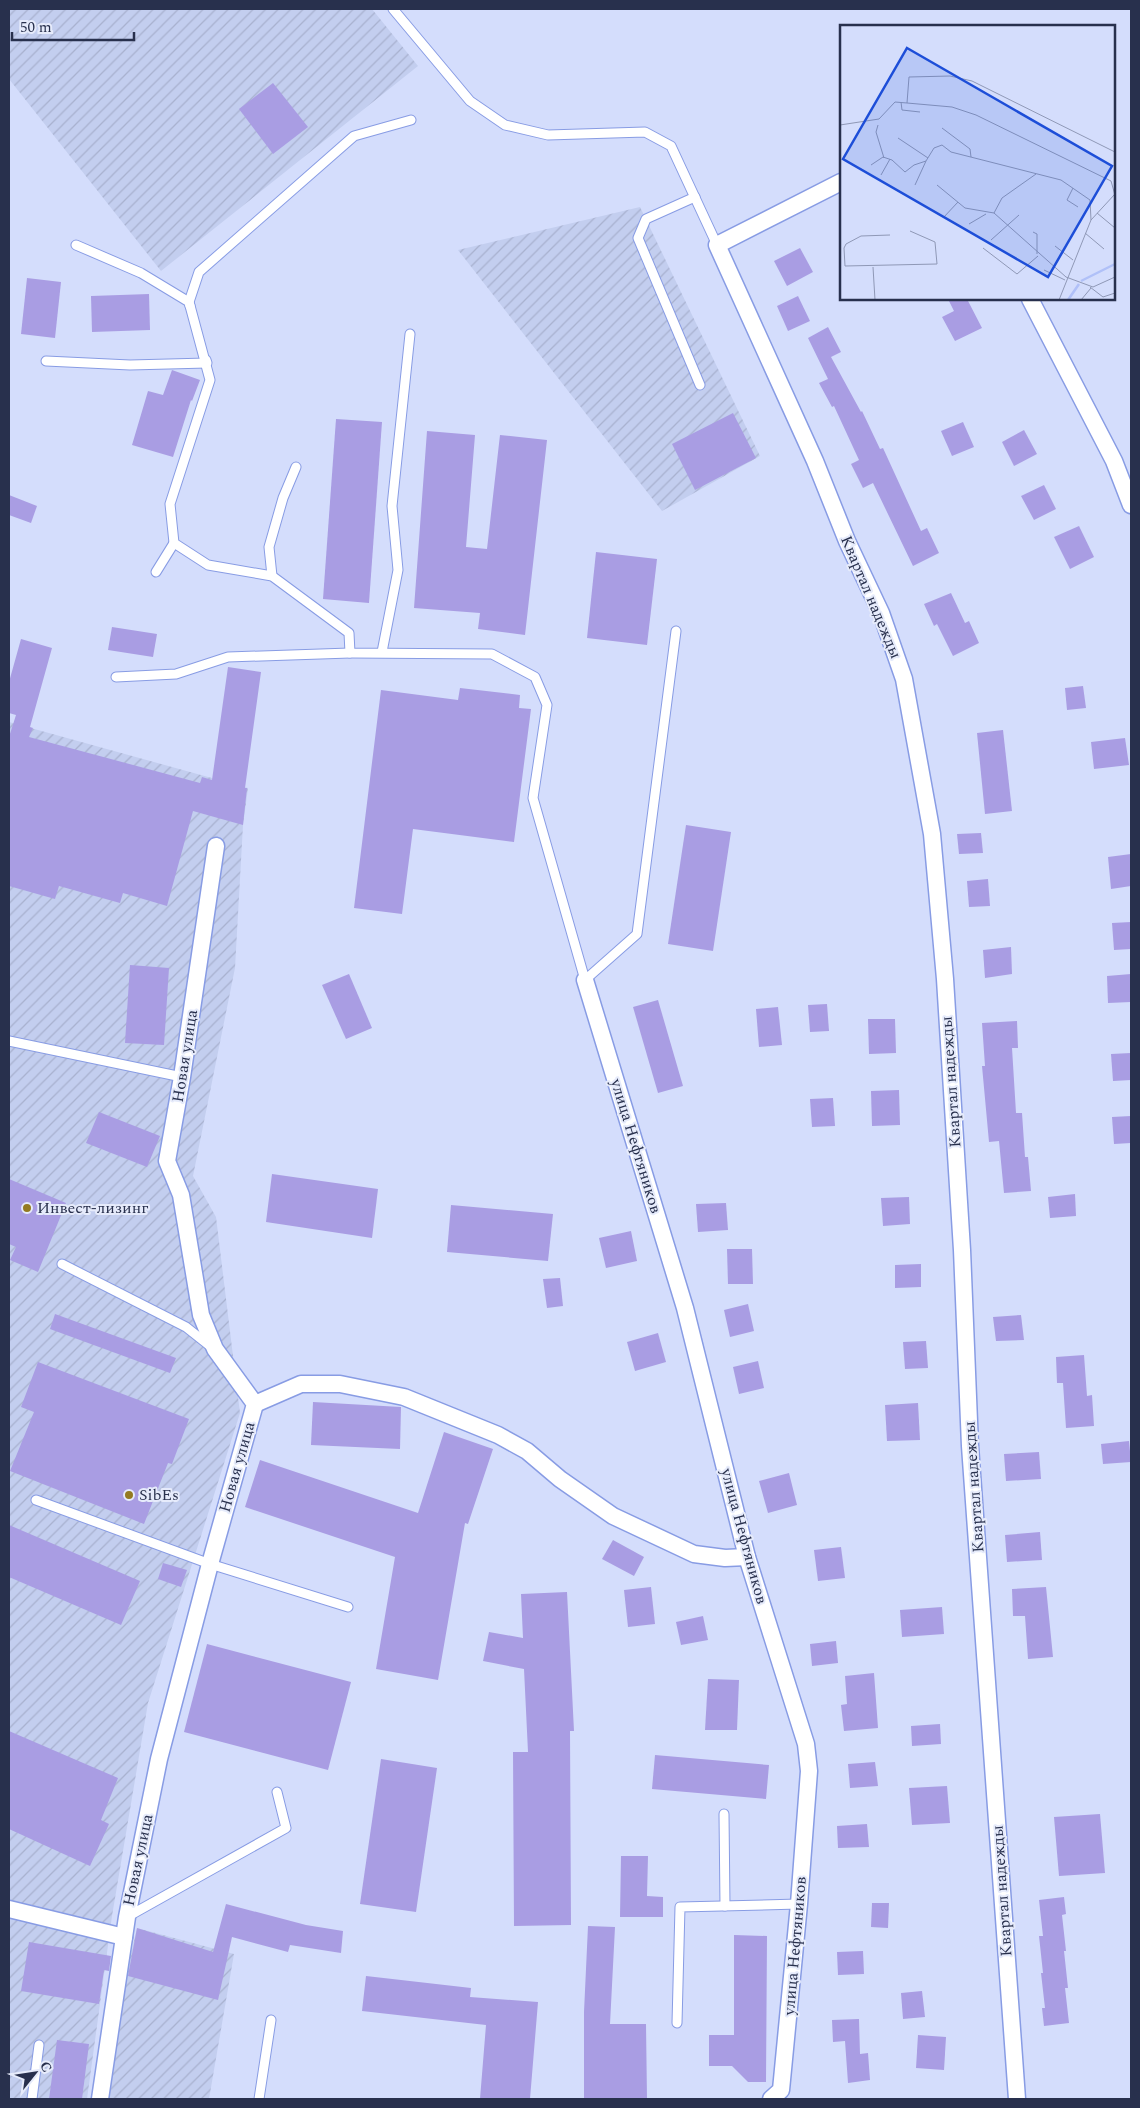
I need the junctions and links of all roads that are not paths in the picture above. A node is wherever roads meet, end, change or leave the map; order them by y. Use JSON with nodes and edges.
{"nodes":[{"id":1,"x":393,"y":9,"type":"edge"},
{"id":2,"x":411,"y":120,"type":"dead end"},
{"id":3,"x":840,"y":183,"type":"edge"},
{"id":4,"x":695,"y":197,"type":"junction"},
{"id":5,"x":76,"y":245,"type":"dead end"},
{"id":6,"x":717,"y":245,"type":"junction"},
{"id":7,"x":1031,"y":300,"type":"edge"},
{"id":8,"x":188,"y":302,"type":"junction"},
{"id":9,"x":410,"y":334,"type":"dead end"},
{"id":10,"x":46,"y":361,"type":"dead end"},
{"id":11,"x":207,"y":363,"type":"junction"},
{"id":12,"x":700,"y":385,"type":"dead end"},
{"id":13,"x":296,"y":467,"type":"dead end"},
{"id":14,"x":1131,"y":505,"type":"edge"},
{"id":15,"x":174,"y":543,"type":"junction"},
{"id":16,"x":156,"y":572,"type":"dead end"},
{"id":17,"x":272,"y":576,"type":"junction"},
{"id":18,"x":676,"y":631,"type":"dead end"},
{"id":19,"x":382,"y":652,"type":"junction"},
{"id":20,"x":350,"y":653,"type":"junction"},
{"id":21,"x":116,"y":677,"type":"dead end"},
{"id":22,"x":216,"y":846,"type":"dead end"},
{"id":23,"x":585,"y":980,"type":"junction"},
{"id":24,"x":9,"y":1041,"type":"edge"},
{"id":25,"x":182,"y":1077,"type":"junction"},
{"id":26,"x":62,"y":1264,"type":"dead end"},
{"id":27,"x":215,"y":1349,"type":"junction"},
{"id":28,"x":255,"y":1404,"type":"junction"},
{"id":29,"x":36,"y":1500,"type":"dead end"},
{"id":30,"x":747,"y":1557,"type":"junction"},
{"id":31,"x":210,"y":1564,"type":"junction"},
{"id":32,"x":348,"y":1607,"type":"dead end"},
{"id":33,"x":277,"y":1792,"type":"dead end"},
{"id":34,"x":724,"y":1814,"type":"dead end"},
{"id":35,"x":799,"y":1904,"type":"junction"},
{"id":36,"x":725,"y":1906,"type":"junction"},
{"id":37,"x":9,"y":1909,"type":"edge"},
{"id":38,"x":127,"y":1917,"type":"junction"},
{"id":39,"x":124,"y":1937,"type":"junction"},
{"id":40,"x":270,"y":2020,"type":"dead end"},
{"id":41,"x":678,"y":2023,"type":"dead end"},
{"id":42,"x":39,"y":2045,"type":"dead end"},
{"id":43,"x":32,"y":2099,"type":"edge"},
{"id":44,"x":100,"y":2099,"type":"edge"},
{"id":45,"x":259,"y":2099,"type":"edge"},
{"id":46,"x":771,"y":2099,"type":"edge"},
{"id":47,"x":1017,"y":2099,"type":"edge"}],
"edges":[{"from":1,"to":4,"type":"lane"},
{"from":2,"to":8,"type":"lane"},
{"from":3,"to":6,"type":"street"},
{"from":4,"to":6,"type":"lane"},
{"from":4,"to":12,"type":"lane"},
{"from":5,"to":8,"type":"lane"},
{"from":6,"to":47,"type":"street","name":"Квартал надежды"},
{"from":7,"to":14,"type":"street"},
{"from":8,"to":11,"type":"lane"},
{"from":9,"to":19,"type":"lane"},
{"from":10,"to":11,"type":"lane"},
{"from":11,"to":15,"type":"lane"},
{"from":13,"to":17,"type":"lane"},
{"from":15,"to":16,"type":"lane"},
{"from":15,"to":17,"type":"lane"},
{"from":17,"to":20,"type":"lane"},
{"from":18,"to":23,"type":"lane"},
{"from":19,"to":20,"type":"lane"},
{"from":19,"to":23,"type":"lane"},
{"from":20,"to":21,"type":"lane"},
{"from":22,"to":25,"type":"street","name":"Новая улица"},
{"from":23,"to":30,"type":"street","name":"улица Нефтяников"},
{"from":24,"to":25,"type":"lane"},
{"from":25,"to":27,"type":"street","name":"Новая улица"},
{"from":26,"to":27,"type":"lane"},
{"from":27,"to":28,"type":"street","name":"Новая улица"},
{"from":28,"to":30,"type":"street"},
{"from":28,"to":31,"type":"street","name":"Новая улица"},
{"from":29,"to":31,"type":"lane"},
{"from":30,"to":35,"type":"street","name":"улица Нефтяников"},
{"from":31,"to":32,"type":"lane"},
{"from":31,"to":38,"type":"street","name":"Новая улица"},
{"from":33,"to":38,"type":"lane"},
{"from":34,"to":36,"type":"lane"},
{"from":35,"to":36,"type":"lane"},
{"from":35,"to":46,"type":"street","name":"улица Нефтяников"},
{"from":36,"to":41,"type":"lane"},
{"from":37,"to":39,"type":"street"},
{"from":38,"to":39,"type":"street","name":"Новая улица"},
{"from":39,"to":44,"type":"street","name":"Новая улица"},
{"from":40,"to":45,"type":"lane"},
{"from":42,"to":43,"type":"lane"}]}
